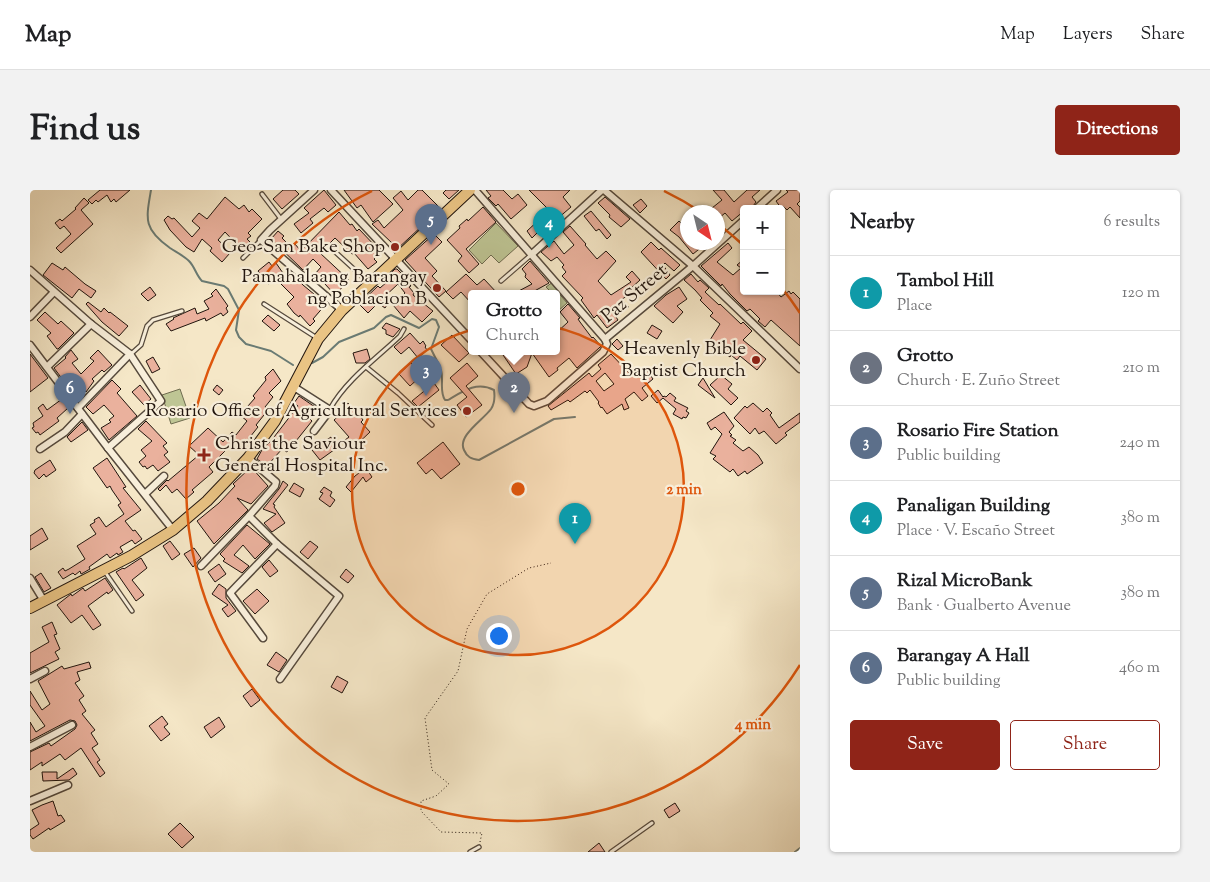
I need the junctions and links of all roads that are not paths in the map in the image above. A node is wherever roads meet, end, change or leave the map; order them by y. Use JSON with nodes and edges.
{"nodes":[{"id":1,"x":314,"y":190,"type":"edge"},
{"id":2,"x":331,"y":190,"type":"edge"},
{"id":3,"x":470,"y":190,"type":"edge"},
{"id":4,"x":476,"y":190,"type":"edge"},
{"id":5,"x":603,"y":190,"type":"edge"},
{"id":6,"x":777,"y":190,"type":"edge"},
{"id":7,"x":262,"y":194,"type":"dead end"},
{"id":8,"x":760,"y":205,"type":"edge"},
{"id":9,"x":281,"y":220,"type":"junction"},
{"id":10,"x":740,"y":224,"type":"edge"},
{"id":11,"x":261,"y":240,"type":"junction"},
{"id":12,"x":332,"y":250,"type":"dead end"},
{"id":13,"x":532,"y":254,"type":"junction"},
{"id":14,"x":243,"y":258,"type":"dead end"},
{"id":15,"x":395,"y":260,"type":"junction"},
{"id":16,"x":693,"y":266,"type":"junction"},
{"id":17,"x":30,"y":270,"type":"edge"},
{"id":18,"x":501,"y":282,"type":"dead end"},
{"id":19,"x":370,"y":284,"type":"junction"},
{"id":20,"x":54,"y":292,"type":"junction"},
{"id":21,"x":264,"y":304,"type":"dead end"},
{"id":22,"x":182,"y":310,"type":"dead end"},
{"id":23,"x":342,"y":310,"type":"junction"},
{"id":24,"x":30,"y":317,"type":"edge"},
{"id":25,"x":91,"y":324,"type":"junction"},
{"id":26,"x":404,"y":329,"type":"dead end"},
{"id":27,"x":468,"y":338,"type":"edge"},
{"id":28,"x":318,"y":339,"type":"junction"},
{"id":29,"x":605,"y":339,"type":"junction"},
{"id":30,"x":30,"y":345,"type":"edge"},
{"id":31,"x":130,"y":354,"type":"junction"},
{"id":32,"x":484,"y":355,"type":"edge"},
{"id":33,"x":46,"y":367,"type":"junction"},
{"id":34,"x":366,"y":368,"type":"junction"},
{"id":35,"x":800,"y":369,"type":"edge"},
{"id":36,"x":294,"y":387,"type":"junction"},
{"id":37,"x":330,"y":410,"type":"junction"},
{"id":38,"x":80,"y":411,"type":"junction"},
{"id":39,"x":432,"y":426,"type":"dead end"},
{"id":40,"x":314,"y":431,"type":"dead end"},
{"id":41,"x":108,"y":448,"type":"junction"},
{"id":42,"x":40,"y":450,"type":"dead end"},
{"id":43,"x":248,"y":458,"type":"junction"},
{"id":44,"x":164,"y":476,"type":"dead end"},
{"id":45,"x":144,"y":494,"type":"junction"},
{"id":46,"x":249,"y":516,"type":"junction"},
{"id":47,"x":173,"y":530,"type":"junction"},
{"id":48,"x":277,"y":544,"type":"junction"},
{"id":49,"x":201,"y":566,"type":"dead end"},
{"id":50,"x":104,"y":571,"type":"junction"},
{"id":51,"x":30,"y":578,"type":"edge"},
{"id":52,"x":44,"y":602,"type":"junction"},
{"id":53,"x":30,"y":608,"type":"edge"},
{"id":54,"x":132,"y":610,"type":"dead end"},
{"id":55,"x":263,"y":638,"type":"dead end"},
{"id":56,"x":45,"y":671,"type":"dead end"},
{"id":57,"x":280,"y":679,"type":"dead end"},
{"id":58,"x":30,"y":680,"type":"edge"},
{"id":59,"x":72,"y":725,"type":"dead end"},
{"id":60,"x":30,"y":747,"type":"edge"},
{"id":61,"x":68,"y":785,"type":"dead end"},
{"id":62,"x":30,"y":802,"type":"edge"},
{"id":63,"x":652,"y":823,"type":"dead end"},
{"id":64,"x":479,"y":847,"type":"road end"},
{"id":65,"x":470,"y":852,"type":"edge"},
{"id":66,"x":611,"y":852,"type":"edge"}],
"edges":[{"from":1,"to":9,"type":"street"},
{"from":2,"to":15,"type":"street"},
{"from":3,"to":15,"type":"main road"},
{"from":4,"to":13,"type":"street"},
{"from":5,"to":13,"type":"street"},
{"from":5,"to":16,"type":"street"},
{"from":6,"to":8,"type":"street"},
{"from":7,"to":9,"type":"lane"},
{"from":9,"to":11,"type":"street"},
{"from":10,"to":16,"type":"street","name":"Paz Street"},
{"from":11,"to":14,"type":"lane"},
{"from":11,"to":23,"type":"street"},
{"from":12,"to":19,"type":"lane"},
{"from":13,"to":18,"type":"lane"},
{"from":13,"to":29,"type":"street"},
{"from":15,"to":19,"type":"main road"},
{"from":15,"to":27,"type":"street"},
{"from":16,"to":29,"type":"street","name":"Paz Street"},
{"from":16,"to":35,"type":"street"},
{"from":17,"to":20,"type":"street"},
{"from":19,"to":23,"type":"main road"},
{"from":20,"to":24,"type":"street"},
{"from":20,"to":25,"type":"street"},
{"from":21,"to":28,"type":"lane"},
{"from":22,"to":31,"type":"lane"},
{"from":23,"to":28,"type":"main road"},
{"from":25,"to":31,"type":"street"},
{"from":25,"to":33,"type":"street"},
{"from":26,"to":34,"type":"lane"},
{"from":28,"to":36,"type":"main road"},
{"from":29,"to":32,"type":"street","name":"Paz Street"},
{"from":30,"to":33,"type":"street"},
{"from":31,"to":38,"type":"street"},
{"from":31,"to":41,"type":"street"},
{"from":33,"to":38,"type":"street"},
{"from":34,"to":37,"type":"lane"},
{"from":34,"to":39,"type":"lane"},
{"from":36,"to":37,"type":"street"},
{"from":36,"to":43,"type":"main road"},
{"from":37,"to":40,"type":"street"},
{"from":38,"to":41,"type":"street"},
{"from":38,"to":42,"type":"street"},
{"from":41,"to":45,"type":"street"},
{"from":43,"to":46,"type":"street"},
{"from":43,"to":47,"type":"main road"},
{"from":44,"to":45,"type":"street"},
{"from":45,"to":47,"type":"street"},
{"from":46,"to":48,"type":"street"},
{"from":46,"to":49,"type":"street"},
{"from":47,"to":50,"type":"main road"},
{"from":48,"to":55,"type":"street"},
{"from":48,"to":57,"type":"street"},
{"from":50,"to":52,"type":"main road"},
{"from":50,"to":54,"type":"lane"},
{"from":51,"to":52,"type":"street"},
{"from":52,"to":53,"type":"main road"},
{"from":56,"to":58,"type":"street"},
{"from":59,"to":60,"type":"street"},
{"from":61,"to":62,"type":"street"},
{"from":63,"to":66,"type":"lane"},
{"from":64,"to":65,"type":"lane"}]}
